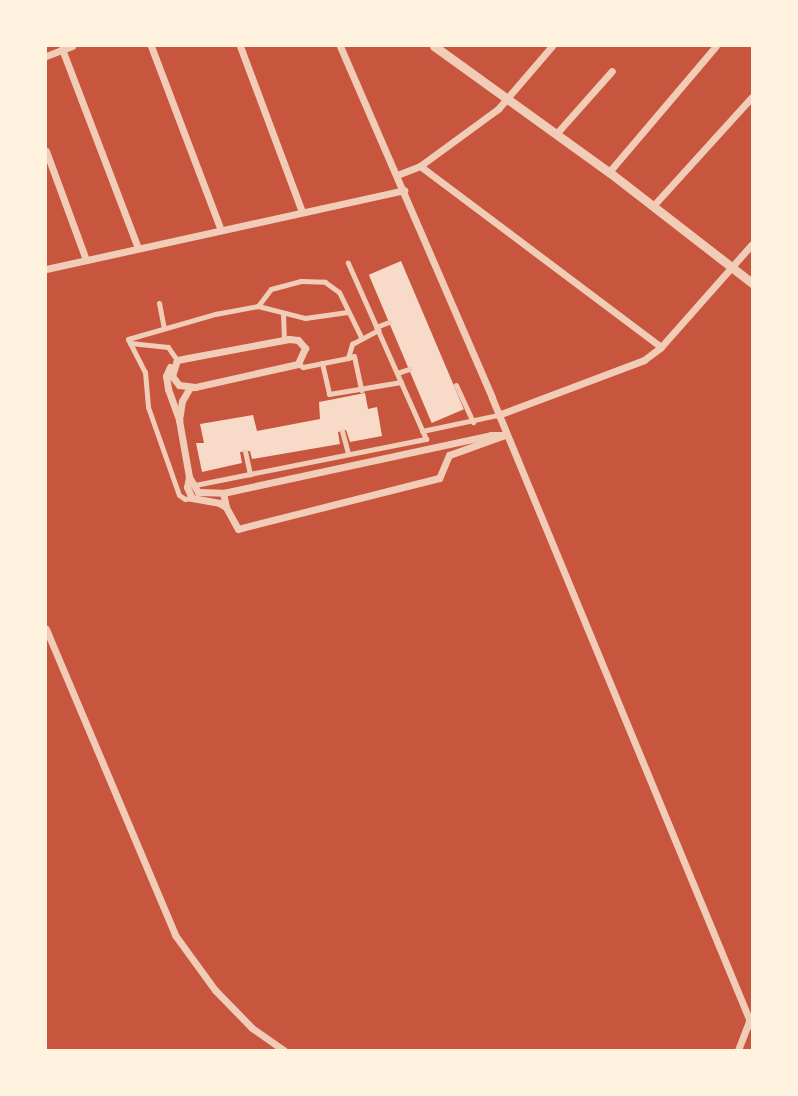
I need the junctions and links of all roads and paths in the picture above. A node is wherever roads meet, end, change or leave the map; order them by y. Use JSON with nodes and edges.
{"nodes":[{"id":1,"x":72,"y":46,"type":"edge"},
{"id":2,"x":150,"y":46,"type":"edge"},
{"id":3,"x":240,"y":46,"type":"edge"},
{"id":4,"x":340,"y":46,"type":"edge"},
{"id":5,"x":434,"y":46,"type":"edge"},
{"id":6,"x":552,"y":46,"type":"edge"},
{"id":7,"x":716,"y":46,"type":"edge"},
{"id":8,"x":62,"y":49,"type":"junction"},
{"id":9,"x":46,"y":56,"type":"edge"},
{"id":10,"x":612,"y":71,"type":"dead end"},
{"id":11,"x":752,"y":97,"type":"edge"},
{"id":12,"x":507,"y":98,"type":"junction"},
{"id":13,"x":556,"y":134,"type":"junction"},
{"id":14,"x":46,"y":151,"type":"edge"},
{"id":15,"x":419,"y":166,"type":"junction"},
{"id":16,"x":609,"y":172,"type":"junction"},
{"id":17,"x":397,"y":175,"type":"junction"},
{"id":18,"x":404,"y":190,"type":"junction"},
{"id":19,"x":653,"y":206,"type":"junction"},
{"id":20,"x":302,"y":212,"type":"junction"},
{"id":21,"x":221,"y":230,"type":"junction"},
{"id":22,"x":752,"y":244,"type":"edge"},
{"id":23,"x":138,"y":248,"type":"junction"},
{"id":24,"x":86,"y":260,"type":"junction"},
{"id":25,"x":348,"y":263,"type":"dead end"},
{"id":26,"x":732,"y":266,"type":"junction"},
{"id":27,"x":46,"y":269,"type":"edge"},
{"id":28,"x":752,"y":283,"type":"edge"},
{"id":29,"x":159,"y":303,"type":"dead end"},
{"id":30,"x":258,"y":306,"type":"junction"},
{"id":31,"x":348,"y":312,"type":"junction"},
{"id":32,"x":283,"y":313,"type":"junction"},
{"id":33,"x":389,"y":322,"type":"dead end"},
{"id":34,"x":164,"y":328,"type":"junction"},
{"id":35,"x":377,"y":328,"type":"junction"},
{"id":36,"x":361,"y":337,"type":"junction"},
{"id":37,"x":284,"y":340,"type":"junction"},
{"id":38,"x":130,"y":343,"type":"junction"},
{"id":39,"x":661,"y":347,"type":"junction"},
{"id":40,"x":348,"y":358,"type":"junction"},
{"id":41,"x":175,"y":362,"type":"junction"},
{"id":42,"x":322,"y":363,"type":"junction"},
{"id":43,"x":298,"y":365,"type":"junction"},
{"id":44,"x":408,"y":369,"type":"dead end"},
{"id":45,"x":397,"y":373,"type":"junction"},
{"id":46,"x":401,"y":382,"type":"junction"},
{"id":47,"x":456,"y":385,"type":"dead end"},
{"id":48,"x":190,"y":387,"type":"junction"},
{"id":49,"x":361,"y":390,"type":"junction"},
{"id":50,"x":498,"y":415,"type":"junction"},
{"id":51,"x":179,"y":420,"type":"junction"},
{"id":52,"x":472,"y":422,"type":"junction"},
{"id":53,"x":342,"y":431,"type":"dead end"},
{"id":54,"x":422,"y":431,"type":"junction"},
{"id":55,"x":505,"y":435,"type":"junction"},
{"id":56,"x":435,"y":448,"type":"junction"},
{"id":57,"x":245,"y":451,"type":"dead end"},
{"id":58,"x":348,"y":454,"type":"junction"},
{"id":59,"x":446,"y":462,"type":"junction"},
{"id":60,"x":250,"y":474,"type":"junction"},
{"id":61,"x":189,"y":477,"type":"junction"},
{"id":62,"x":195,"y":485,"type":"junction"},
{"id":63,"x":223,"y":493,"type":"junction"},
{"id":64,"x":192,"y":498,"type":"junction"},
{"id":65,"x":226,"y":508,"type":"junction"},
{"id":66,"x":46,"y":629,"type":"edge"},
{"id":67,"x":751,"y":1022,"type":"edge"},
{"id":68,"x":284,"y":1051,"type":"edge"},
{"id":69,"x":738,"y":1051,"type":"edge"}],
"edges":[{"from":1,"to":8,"type":"street"},
{"from":2,"to":21,"type":"street"},
{"from":3,"to":20,"type":"street"},
{"from":4,"to":17,"type":"street"},
{"from":5,"to":12,"type":"street"},
{"from":6,"to":12,"type":"street"},
{"from":7,"to":16,"type":"street"},
{"from":8,"to":9,"type":"street"},
{"from":8,"to":23,"type":"street"},
{"from":10,"to":13,"type":"street"},
{"from":11,"to":19,"type":"street"},
{"from":12,"to":13,"type":"street"},
{"from":12,"to":15,"type":"street"},
{"from":13,"to":16,"type":"street"},
{"from":14,"to":24,"type":"street"},
{"from":15,"to":17,"type":"street"},
{"from":15,"to":39,"type":"street"},
{"from":16,"to":19,"type":"street"},
{"from":17,"to":18,"type":"street"},
{"from":18,"to":20,"type":"street"},
{"from":18,"to":50,"type":"street"},
{"from":19,"to":26,"type":"street"},
{"from":20,"to":21,"type":"street"},
{"from":21,"to":23,"type":"street"},
{"from":22,"to":26,"type":"street"},
{"from":23,"to":24,"type":"street"},
{"from":24,"to":27,"type":"street"},
{"from":25,"to":35,"type":"street"},
{"from":26,"to":28,"type":"street"},
{"from":26,"to":39,"type":"street"},
{"from":29,"to":34,"type":"street"},
{"from":30,"to":31,"type":"street"},
{"from":30,"to":32,"type":"street"},
{"from":30,"to":34,"type":"street"},
{"from":31,"to":32,"type":"street"},
{"from":31,"to":36,"type":"street"},
{"from":32,"to":37,"type":"street"},
{"from":33,"to":35,"type":"street"},
{"from":34,"to":38,"type":"street"},
{"from":35,"to":36,"type":"street"},
{"from":35,"to":45,"type":"street"},
{"from":36,"to":40,"type":"street"},
{"from":37,"to":41,"type":"street"},
{"from":37,"to":43,"type":"street"},
{"from":38,"to":41,"type":"street"},
{"from":38,"to":64,"type":"street"},
{"from":39,"to":50,"type":"street"},
{"from":40,"to":42,"type":"street"},
{"from":40,"to":49,"type":"street"},
{"from":41,"to":48,"type":"street"},
{"from":41,"to":51,"type":"street"},
{"from":42,"to":43,"type":"street"},
{"from":42,"to":49,"type":"street"},
{"from":43,"to":48,"type":"street"},
{"from":44,"to":45,"type":"street"},
{"from":45,"to":46,"type":"street"},
{"from":46,"to":49,"type":"street"},
{"from":46,"to":54,"type":"street"},
{"from":47,"to":52,"type":"street"},
{"from":48,"to":51,"type":"street"},
{"from":50,"to":52,"type":"street"},
{"from":50,"to":55,"type":"street"},
{"from":51,"to":61,"type":"street"},
{"from":52,"to":54,"type":"street"},
{"from":53,"to":58,"type":"street"},
{"from":54,"to":58,"type":"street"},
{"from":55,"to":56,"type":"street"},
{"from":55,"to":59,"type":"street"},
{"from":55,"to":67,"type":"street"},
{"from":56,"to":59,"type":"street"},
{"from":56,"to":63,"type":"street"},
{"from":57,"to":60,"type":"street"},
{"from":58,"to":60,"type":"street"},
{"from":59,"to":65,"type":"street"},
{"from":60,"to":62,"type":"street"},
{"from":61,"to":62,"type":"street"},
{"from":61,"to":64,"type":"street"},
{"from":62,"to":63,"type":"street"},
{"from":63,"to":65,"type":"street"},
{"from":64,"to":65,"type":"street"},
{"from":66,"to":68,"type":"street"},
{"from":67,"to":69,"type":"street"}]}
